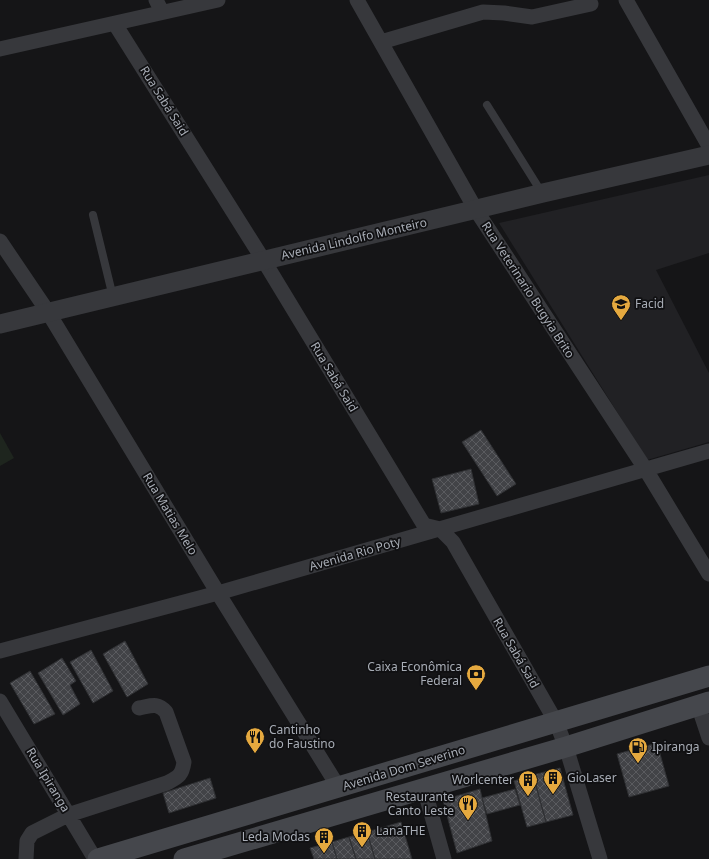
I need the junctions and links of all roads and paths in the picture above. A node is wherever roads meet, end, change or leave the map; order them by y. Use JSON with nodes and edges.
{"nodes":[{"id":1,"x":218,"y":0,"type":"edge"},
{"id":2,"x":357,"y":0,"type":"edge"},
{"id":3,"x":626,"y":0,"type":"edge"},
{"id":4,"x":591,"y":4,"type":"dead end"},
{"id":5,"x":159,"y":6,"type":"edge"},
{"id":6,"x":115,"y":24,"type":"junction"},
{"id":7,"x":381,"y":42,"type":"junction"},
{"id":8,"x":0,"y":49,"type":"edge"},
{"id":9,"x":487,"y":105,"type":"dead end"},
{"id":10,"x":709,"y":146,"type":"edge"},
{"id":11,"x":709,"y":155,"type":"edge"},
{"id":12,"x":543,"y":193,"type":"junction"},
{"id":13,"x":476,"y":210,"type":"junction"},
{"id":14,"x":94,"y":215,"type":"dead end"},
{"id":15,"x":0,"y":241,"type":"edge"},
{"id":16,"x":264,"y":261,"type":"junction"},
{"id":17,"x":113,"y":297,"type":"junction"},
{"id":18,"x":48,"y":312,"type":"junction"},
{"id":19,"x":0,"y":324,"type":"edge"},
{"id":20,"x":709,"y":451,"type":"edge"},
{"id":21,"x":646,"y":470,"type":"junction"},
{"id":22,"x":440,"y":530,"type":"junction"},
{"id":23,"x":709,"y":574,"type":"edge"},
{"id":24,"x":218,"y":593,"type":"junction"},
{"id":25,"x":0,"y":651,"type":"edge"},
{"id":26,"x":709,"y":676,"type":"edge"},
{"id":27,"x":0,"y":701,"type":"edge"},
{"id":28,"x":704,"y":703,"type":"edge"},
{"id":29,"x":139,"y":708,"type":"dead end"},
{"id":30,"x":556,"y":722,"type":"junction"},
{"id":31,"x":709,"y":738,"type":"edge"},
{"id":32,"x":566,"y":747,"type":"junction"},
{"id":33,"x":339,"y":788,"type":"junction"},
{"id":34,"x":424,"y":788,"type":"junction"},
{"id":35,"x":68,"y":815,"type":"junction"},
{"id":36,"x":26,"y":859,"type":"edge"},
{"id":37,"x":97,"y":859,"type":"edge"},
{"id":38,"x":184,"y":859,"type":"edge"},
{"id":39,"x":444,"y":859,"type":"edge"},
{"id":40,"x":600,"y":859,"type":"edge"}],
"edges":[{"from":1,"to":5,"type":"street"},
{"from":2,"to":7,"type":"street","name":"Rua Veterinario Bugyia Brito"},
{"from":3,"to":10,"type":"street"},
{"from":4,"to":7,"type":"street"},
{"from":5,"to":6,"type":"street"},
{"from":6,"to":8,"type":"street"},
{"from":6,"to":16,"type":"street","name":"Rua Sabá Said"},
{"from":7,"to":13,"type":"street","name":"Rua Veterinario Bugyia Brito"},
{"from":9,"to":12,"type":"lane"},
{"from":11,"to":12,"type":"street","name":"Avenida Lindolfo Monteiro"},
{"from":12,"to":13,"type":"street","name":"Avenida Lindolfo Monteiro"},
{"from":13,"to":16,"type":"street","name":"Avenida Lindolfo Monteiro"},
{"from":13,"to":21,"type":"street","name":"Rua Veterinario Bugyia Brito"},
{"from":14,"to":17,"type":"lane"},
{"from":15,"to":18,"type":"street","name":"Rua Matias Melo"},
{"from":16,"to":17,"type":"street","name":"Avenida Lindolfo Monteiro"},
{"from":16,"to":22,"type":"street","name":"Rua Sabá Said"},
{"from":17,"to":18,"type":"street","name":"Avenida Lindolfo Monteiro"},
{"from":18,"to":19,"type":"street","name":"Avenida Lindolfo Monteiro"},
{"from":18,"to":24,"type":"street","name":"Rua Matias Melo"},
{"from":20,"to":21,"type":"street","name":"Avenida Rio Poty"},
{"from":21,"to":22,"type":"street","name":"Avenida Rio Poty"},
{"from":21,"to":23,"type":"street","name":"Rua Veterinario Bugyia Brito"},
{"from":22,"to":24,"type":"street","name":"Avenida Rio Poty"},
{"from":22,"to":30,"type":"street","name":"Rua Sabá Said"},
{"from":24,"to":25,"type":"street","name":"Avenida Rio Poty"},
{"from":24,"to":33,"type":"street","name":"Rua Matias Melo"},
{"from":26,"to":30,"type":"main road","name":"Avenida Dom Severino"},
{"from":27,"to":35,"type":"street","name":"Rua Ipiranga"},
{"from":28,"to":31,"type":"street"},
{"from":28,"to":32,"type":"main road","name":"Avenida Dom Severino"},
{"from":29,"to":35,"type":"street"},
{"from":30,"to":32,"type":"street","name":"Rua Sabá Said"},
{"from":30,"to":33,"type":"main road","name":"Avenida Dom Severino"},
{"from":32,"to":34,"type":"main road","name":"Avenida Dom Severino"},
{"from":32,"to":40,"type":"street","name":"Rua Sabá Said"},
{"from":33,"to":37,"type":"main road","name":"Avenida Dom Severino"},
{"from":34,"to":38,"type":"main road","name":"Avenida Dom Severino"},
{"from":34,"to":39,"type":"street"},
{"from":35,"to":36,"type":"street"},
{"from":35,"to":37,"type":"street","name":"Rua Ipiranga"}]}
